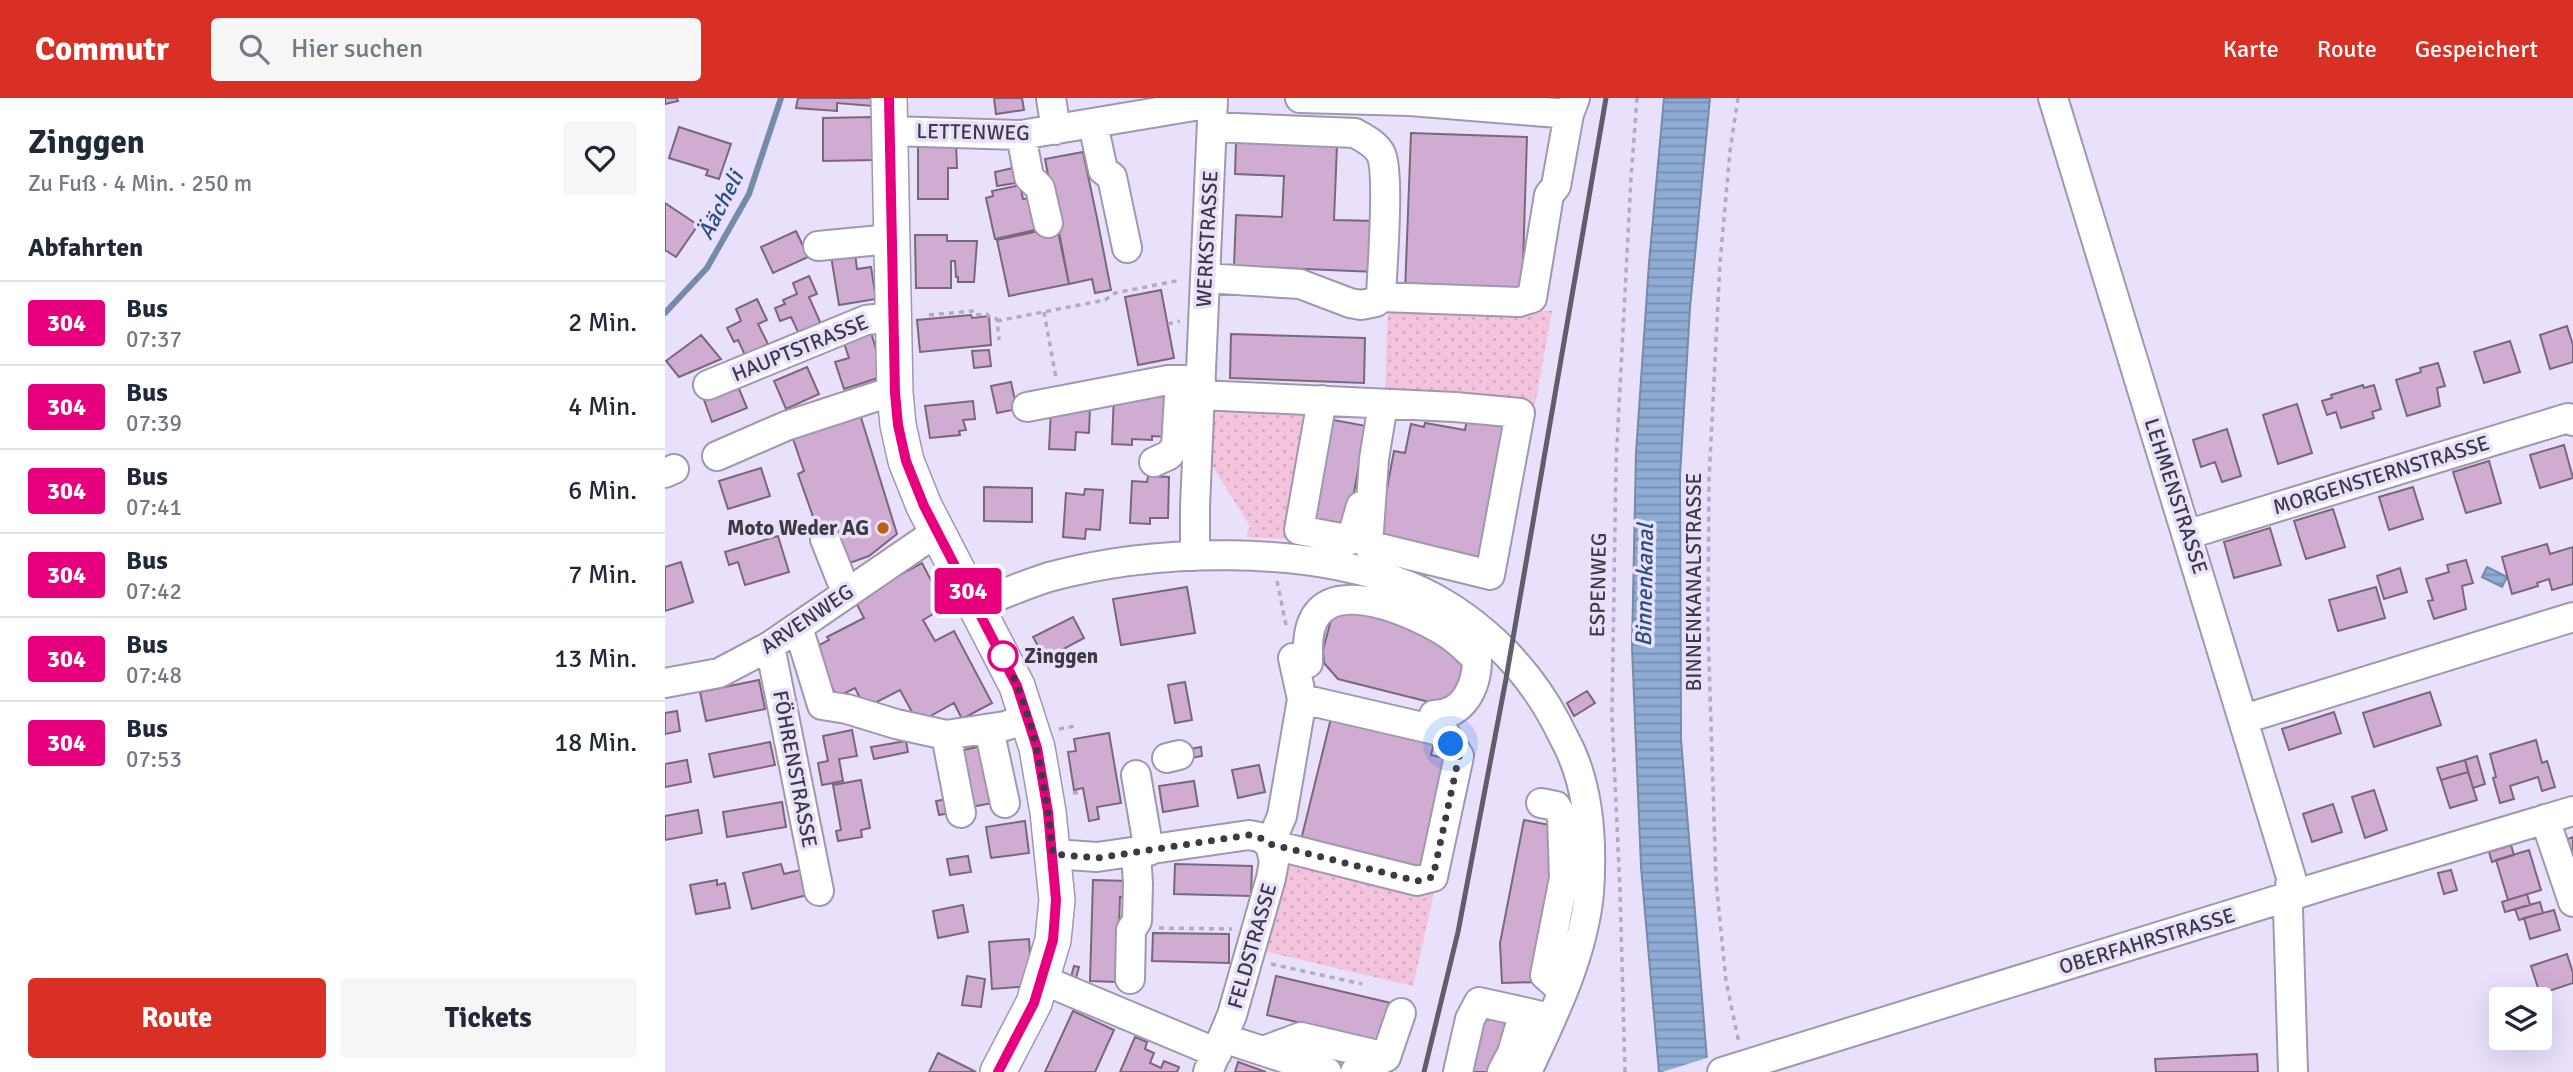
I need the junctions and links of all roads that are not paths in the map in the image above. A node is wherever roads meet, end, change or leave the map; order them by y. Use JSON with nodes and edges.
{"nodes":[{"id":1,"x":1051,"y":98,"type":"edge"},
{"id":2,"x":1300,"y":98,"type":"edge"},
{"id":3,"x":2053,"y":98,"type":"edge"},
{"id":4,"x":1572,"y":106,"type":"edge"},
{"id":5,"x":1136,"y":107,"type":"edge"},
{"id":6,"x":1213,"y":110,"type":"edge"},
{"id":7,"x":890,"y":114,"type":"edge"},
{"id":8,"x":1093,"y":124,"type":"junction"},
{"id":9,"x":1056,"y":130,"type":"junction"},
{"id":10,"x":1021,"y":135,"type":"junction"},
{"id":11,"x":1048,"y":223,"type":"dead end"},
{"id":12,"x":891,"y":239,"type":"junction"},
{"id":13,"x":818,"y":246,"type":"dead end"},
{"id":14,"x":1126,"y":248,"type":"dead end"},
{"id":15,"x":1199,"y":278,"type":"junction"},
{"id":16,"x":1381,"y":297,"type":"junction"},
{"id":17,"x":893,"y":317,"type":"junction"},
{"id":18,"x":708,"y":385,"type":"dead end"},
{"id":19,"x":1194,"y":385,"type":"junction"},
{"id":20,"x":895,"y":393,"type":"junction"},
{"id":21,"x":1322,"y":400,"type":"junction"},
{"id":22,"x":1383,"y":404,"type":"junction"},
{"id":23,"x":1027,"y":407,"type":"dead end"},
{"id":24,"x":2573,"y":421,"type":"edge"},
{"id":25,"x":717,"y":456,"type":"dead end"},
{"id":26,"x":1374,"y":459,"type":"junction"},
{"id":27,"x":1154,"y":462,"type":"dead end"},
{"id":28,"x":938,"y":531,"type":"junction"},
{"id":29,"x":2189,"y":534,"type":"junction"},
{"id":30,"x":825,"y":539,"type":"dead end"},
{"id":31,"x":1195,"y":556,"type":"junction"},
{"id":32,"x":846,"y":592,"type":"junction"},
{"id":33,"x":975,"y":606,"type":"junction"},
{"id":34,"x":2573,"y":617,"type":"edge"},
{"id":35,"x":798,"y":627,"type":"junction"},
{"id":36,"x":770,"y":646,"type":"junction"},
{"id":37,"x":1298,"y":663,"type":"junction"},
{"id":38,"x":665,"y":683,"type":"edge"},
{"id":39,"x":1302,"y":699,"type":"junction"},
{"id":40,"x":1398,"y":705,"type":"dead end"},
{"id":41,"x":1434,"y":715,"type":"dead end"},
{"id":42,"x":1028,"y":718,"type":"junction"},
{"id":43,"x":2244,"y":719,"type":"junction"},
{"id":44,"x":989,"y":729,"type":"junction"},
{"id":45,"x":946,"y":735,"type":"junction"},
{"id":46,"x":1136,"y":775,"type":"dead end"},
{"id":47,"x":1005,"y":803,"type":"dead end"},
{"id":48,"x":1541,"y":803,"type":"dead end"},
{"id":49,"x":2573,"y":811,"type":"edge"},
{"id":50,"x":961,"y":813,"type":"dead end"},
{"id":51,"x":2545,"y":819,"type":"junction"},
{"id":52,"x":1270,"y":844,"type":"junction"},
{"id":53,"x":1143,"y":852,"type":"junction"},
{"id":54,"x":1053,"y":854,"type":"junction"},
{"id":55,"x":819,"y":891,"type":"dead end"},
{"id":56,"x":2289,"y":896,"type":"junction"},
{"id":57,"x":2573,"y":902,"type":"edge"},
{"id":58,"x":1130,"y":979,"type":"dead end"},
{"id":59,"x":1042,"y":980,"type":"junction"},
{"id":60,"x":1563,"y":991,"type":"junction"},
{"id":61,"x":1524,"y":1012,"type":"junction"},
{"id":62,"x":1401,"y":1013,"type":"dead end"},
{"id":63,"x":1551,"y":1019,"type":"junction"},
{"id":64,"x":1263,"y":1051,"type":"junction"},
{"id":65,"x":1216,"y":1054,"type":"edge"},
{"id":66,"x":1386,"y":1057,"type":"junction"},
{"id":67,"x":1732,"y":1069,"type":"edge"},
{"id":68,"x":998,"y":1072,"type":"edge"},
{"id":69,"x":1327,"y":1072,"type":"edge"},
{"id":70,"x":1355,"y":1072,"type":"edge"},
{"id":71,"x":1458,"y":1072,"type":"edge"},
{"id":72,"x":1502,"y":1072,"type":"edge"},
{"id":73,"x":1527,"y":1072,"type":"edge"},
{"id":74,"x":2293,"y":1072,"type":"edge"}],
"edges":[{"from":1,"to":9,"type":"street","name":"LETTENWEG"},
{"from":2,"to":4,"type":"street"},
{"from":3,"to":29,"type":"street","name":"LEHMENSTRASSE"},
{"from":4,"to":16,"type":"street"},
{"from":5,"to":6,"type":"street","name":"LETTENWEG"},
{"from":5,"to":8,"type":"street","name":"LETTENWEG"},
{"from":6,"to":15,"type":"street","name":"WERKSTRASSE"},
{"from":6,"to":16,"type":"street","name":"LETTENWEG"},
{"from":7,"to":10,"type":"street","name":"LETTENWEG"},
{"from":7,"to":12,"type":"main road","name":"HAUPTSTRASSE"},
{"from":8,"to":9,"type":"street","name":"LETTENWEG"},
{"from":8,"to":14,"type":"street"},
{"from":9,"to":10,"type":"street","name":"LETTENWEG"},
{"from":10,"to":11,"type":"street"},
{"from":12,"to":13,"type":"street"},
{"from":12,"to":17,"type":"main road","name":"HAUPTSTRASSE"},
{"from":15,"to":16,"type":"street"},
{"from":15,"to":19,"type":"street","name":"WERKSTRASSE"},
{"from":17,"to":18,"type":"street","name":"HAUPTSTRASSE"},
{"from":17,"to":20,"type":"main road","name":"HAUPTSTRASSE"},
{"from":19,"to":21,"type":"street"},
{"from":19,"to":23,"type":"street"},
{"from":19,"to":27,"type":"street"},
{"from":19,"to":31,"type":"street","name":"WERKSTRASSE"},
{"from":20,"to":25,"type":"street"},
{"from":20,"to":28,"type":"main road","name":"HAUPTSTRASSE"},
{"from":21,"to":22,"type":"street"},
{"from":21,"to":26,"type":"street"},
{"from":22,"to":26,"type":"street"},
{"from":22,"to":26,"type":"street"},
{"from":24,"to":29,"type":"street","name":"MORGENSTERNSTRASSE"},
{"from":28,"to":32,"type":"street","name":"ARVENWEG"},
{"from":28,"to":33,"type":"main road","name":"HAUPTSTRASSE"},
{"from":29,"to":43,"type":"street","name":"LEHMENSTRASSE"},
{"from":30,"to":32,"type":"street"},
{"from":31,"to":33,"type":"street"},
{"from":31,"to":60,"type":"street"},
{"from":32,"to":35,"type":"street","name":"ARVENWEG"},
{"from":33,"to":42,"type":"main road","name":"HAUPTSTRASSE"},
{"from":34,"to":43,"type":"street"},
{"from":35,"to":36,"type":"street","name":"ARVENWEG"},
{"from":35,"to":45,"type":"street"},
{"from":36,"to":38,"type":"street","name":"ARVENWEG"},
{"from":36,"to":55,"type":"street","name":"FÖHRENSTRASSE"},
{"from":37,"to":39,"type":"street","name":"FELDSTRASSE"},
{"from":37,"to":40,"type":"street"},
{"from":37,"to":41,"type":"street"},
{"from":39,"to":52,"type":"street","name":"FELDSTRASSE"},
{"from":39,"to":52,"type":"street"},
{"from":42,"to":44,"type":"street"},
{"from":42,"to":54,"type":"main road","name":"HAUPTSTRASSE"},
{"from":43,"to":56,"type":"street","name":"LEHMENSTRASSE"},
{"from":44,"to":45,"type":"street"},
{"from":44,"to":47,"type":"street"},
{"from":45,"to":50,"type":"street"},
{"from":46,"to":53,"type":"street"},
{"from":48,"to":60,"type":"street"},
{"from":49,"to":51,"type":"street","name":"OBERFAHRSTRASSE"},
{"from":51,"to":56,"type":"street","name":"OBERFAHRSTRASSE"},
{"from":51,"to":57,"type":"street"},
{"from":52,"to":53,"type":"street"},
{"from":52,"to":65,"type":"street","name":"FELDSTRASSE"},
{"from":53,"to":54,"type":"street"},
{"from":53,"to":58,"type":"street"},
{"from":54,"to":59,"type":"main road","name":"HAUPTSTRASSE"},
{"from":56,"to":67,"type":"street","name":"OBERFAHRSTRASSE"},
{"from":56,"to":74,"type":"street","name":"LEHMENSTRASSE"},
{"from":59,"to":65,"type":"street"},
{"from":59,"to":68,"type":"main road","name":"HAUPTSTRASSE"},
{"from":60,"to":63,"type":"street"},
{"from":61,"to":63,"type":"street"},
{"from":61,"to":71,"type":"street"},
{"from":61,"to":72,"type":"street"},
{"from":62,"to":66,"type":"street"},
{"from":63,"to":73,"type":"street"},
{"from":64,"to":65,"type":"street"},
{"from":64,"to":66,"type":"street"},
{"from":64,"to":69,"type":"street"},
{"from":66,"to":70,"type":"street"}]}
